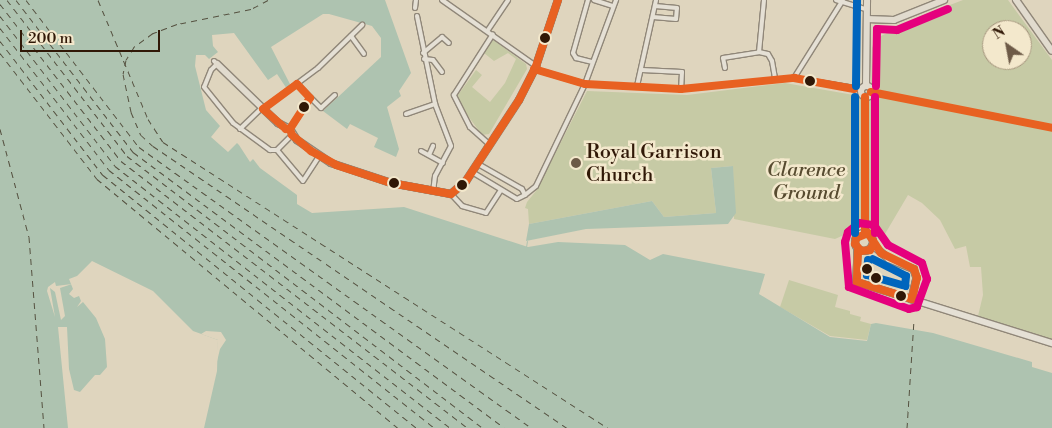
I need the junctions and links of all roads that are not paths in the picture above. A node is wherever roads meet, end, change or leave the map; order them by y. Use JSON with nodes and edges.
{"nodes":[{"id":1,"x":416,"y":0,"type":"edge"},
{"id":2,"x":442,"y":0,"type":"edge"},
{"id":3,"x":508,"y":0,"type":"edge"},
{"id":4,"x":558,"y":0,"type":"edge"},
{"id":5,"x":588,"y":0,"type":"edge"},
{"id":6,"x":594,"y":0,"type":"edge"},
{"id":7,"x":616,"y":0,"type":"edge"},
{"id":8,"x":656,"y":0,"type":"edge"},
{"id":9,"x":764,"y":0,"type":"edge"},
{"id":10,"x":836,"y":0,"type":"edge"},
{"id":11,"x":867,"y":0,"type":"edge"},
{"id":12,"x":944,"y":0,"type":"edge"},
{"id":13,"x":1016,"y":0,"type":"edge"},
{"id":14,"x":842,"y":2,"type":"edge"},
{"id":15,"x":613,"y":6,"type":"junction"},
{"id":16,"x":655,"y":6,"type":"junction"},
{"id":17,"x":415,"y":8,"type":"dead end"},
{"id":18,"x":866,"y":9,"type":"junction"},
{"id":19,"x":417,"y":16,"type":"dead end"},
{"id":20,"x":653,"y":17,"type":"junction"},
{"id":21,"x":866,"y":19,"type":"junction"},
{"id":22,"x":362,"y":25,"type":"dead end"},
{"id":23,"x":488,"y":30,"type":"junction"},
{"id":24,"x":493,"y":34,"type":"junction"},
{"id":25,"x":351,"y":36,"type":"junction"},
{"id":26,"x":449,"y":43,"type":"dead end"},
{"id":27,"x":1052,"y":51,"type":"edge"},
{"id":28,"x":759,"y":52,"type":"junction"},
{"id":29,"x":364,"y":54,"type":"dead end"},
{"id":30,"x":423,"y":54,"type":"junction"},
{"id":31,"x":424,"y":59,"type":"junction"},
{"id":32,"x":215,"y":62,"type":"joint"},
{"id":33,"x":592,"y":62,"type":"junction"},
{"id":34,"x":535,"y":68,"type":"junction"},
{"id":35,"x":725,"y":68,"type":"dead end"},
{"id":36,"x":642,"y":70,"type":"junction"},
{"id":37,"x":442,"y":72,"type":"dead end"},
{"id":38,"x":775,"y":78,"type":"junction"},
{"id":39,"x":794,"y":78,"type":"junction"},
{"id":40,"x":298,"y":84,"type":"junction"},
{"id":41,"x":585,"y":84,"type":"junction"},
{"id":42,"x":637,"y":86,"type":"junction"},
{"id":43,"x":863,"y":87,"type":"junction"},
{"id":44,"x":681,"y":89,"type":"junction"},
{"id":45,"x":872,"y":92,"type":"junction"},
{"id":46,"x":335,"y":95,"type":"dead end"},
{"id":47,"x":865,"y":97,"type":"junction"},
{"id":48,"x":310,"y":98,"type":"junction"},
{"id":49,"x":435,"y":104,"type":"junction"},
{"id":50,"x":262,"y":108,"type":"junction"},
{"id":51,"x":406,"y":114,"type":"dead end"},
{"id":52,"x":1052,"y":128,"type":"edge"},
{"id":53,"x":240,"y":129,"type":"junction"},
{"id":54,"x":291,"y":132,"type":"junction"},
{"id":55,"x":490,"y":145,"type":"junction"},
{"id":56,"x":433,"y":146,"type":"dead end"},
{"id":57,"x":277,"y":150,"type":"junction"},
{"id":58,"x":421,"y":151,"type":"dead end"},
{"id":59,"x":429,"y":155,"type":"junction"},
{"id":60,"x":319,"y":156,"type":"junction"},
{"id":61,"x":444,"y":162,"type":"junction"},
{"id":62,"x":478,"y":164,"type":"junction"},
{"id":63,"x":472,"y":172,"type":"junction"},
{"id":64,"x":501,"y":190,"type":"junction"},
{"id":65,"x":433,"y":192,"type":"junction"},
{"id":66,"x":451,"y":194,"type":"junction"},
{"id":67,"x":525,"y":195,"type":"junction"},
{"id":68,"x":865,"y":233,"type":"junction"},
{"id":69,"x":873,"y":245,"type":"junction"},
{"id":70,"x":858,"y":249,"type":"junction"},
{"id":71,"x":912,"y":299,"type":"junction"},
{"id":72,"x":1052,"y":343,"type":"edge"}],
"edges":[{"from":1,"to":17,"type":"street"},
{"from":2,"to":23,"type":"street"},
{"from":3,"to":23,"type":"street"},
{"from":4,"to":34,"type":"main road"},
{"from":5,"to":33,"type":"street"},
{"from":6,"to":15,"type":"street"},
{"from":7,"to":15,"type":"street"},
{"from":8,"to":16,"type":"street"},
{"from":9,"to":28,"type":"street"},
{"from":10,"to":14,"type":"street"},
{"from":11,"to":18,"type":"main road"},
{"from":12,"to":21,"type":"main road"},
{"from":13,"to":27,"type":"main road"},
{"from":14,"to":18,"type":"street"},
{"from":14,"to":39,"type":"street"},
{"from":15,"to":33,"type":"street"},
{"from":16,"to":20,"type":"street"},
{"from":16,"to":20,"type":"street"},
{"from":18,"to":21,"type":"main road"},
{"from":19,"to":30,"type":"street"},
{"from":20,"to":36,"type":"street"},
{"from":21,"to":43,"type":"main road"},
{"from":22,"to":25,"type":"street"},
{"from":23,"to":24,"type":"street"},
{"from":24,"to":34,"type":"street"},
{"from":24,"to":55,"type":"street"},
{"from":25,"to":29,"type":"street"},
{"from":25,"to":40,"type":"street"},
{"from":26,"to":30,"type":"street"},
{"from":28,"to":35,"type":"street"},
{"from":28,"to":38,"type":"street"},
{"from":30,"to":31,"type":"street"},
{"from":31,"to":37,"type":"street"},
{"from":31,"to":49,"type":"street"},
{"from":32,"to":50,"type":"main road"},
{"from":32,"to":53,"type":"street"},
{"from":33,"to":41,"type":"street"},
{"from":34,"to":41,"type":"street"},
{"from":34,"to":55,"type":"main road"},
{"from":36,"to":42,"type":"street"},
{"from":36,"to":44,"type":"street"},
{"from":38,"to":39,"type":"street"},
{"from":38,"to":44,"type":"street"},
{"from":39,"to":43,"type":"street"},
{"from":40,"to":48,"type":"street"},
{"from":40,"to":50,"type":"street"},
{"from":41,"to":42,"type":"street"},
{"from":41,"to":67,"type":"street"},
{"from":42,"to":44,"type":"street"},
{"from":43,"to":45,"type":"main road"},
{"from":43,"to":47,"type":"main road"},
{"from":45,"to":47,"type":"main road"},
{"from":45,"to":52,"type":"street"},
{"from":46,"to":48,"type":"street"},
{"from":47,"to":68,"type":"main road"},
{"from":48,"to":54,"type":"street"},
{"from":49,"to":51,"type":"street"},
{"from":49,"to":61,"type":"street"},
{"from":50,"to":53,"type":"street"},
{"from":50,"to":54,"type":"main road"},
{"from":53,"to":57,"type":"street"},
{"from":54,"to":57,"type":"street"},
{"from":54,"to":60,"type":"main road"},
{"from":55,"to":62,"type":"main road"},
{"from":56,"to":59,"type":"street"},
{"from":57,"to":60,"type":"street"},
{"from":58,"to":59,"type":"street"},
{"from":59,"to":61,"type":"street"},
{"from":60,"to":65,"type":"main road"},
{"from":61,"to":65,"type":"street"},
{"from":62,"to":63,"type":"main road"},
{"from":62,"to":67,"type":"street"},
{"from":63,"to":64,"type":"street"},
{"from":63,"to":66,"type":"main road"},
{"from":64,"to":66,"type":"street"},
{"from":64,"to":67,"type":"street"},
{"from":65,"to":66,"type":"main road"},
{"from":68,"to":69,"type":"main road"},
{"from":68,"to":70,"type":"main road"},
{"from":69,"to":70,"type":"main road"},
{"from":69,"to":71,"type":"street"},
{"from":70,"to":71,"type":"street"},
{"from":71,"to":72,"type":"street"}]}
